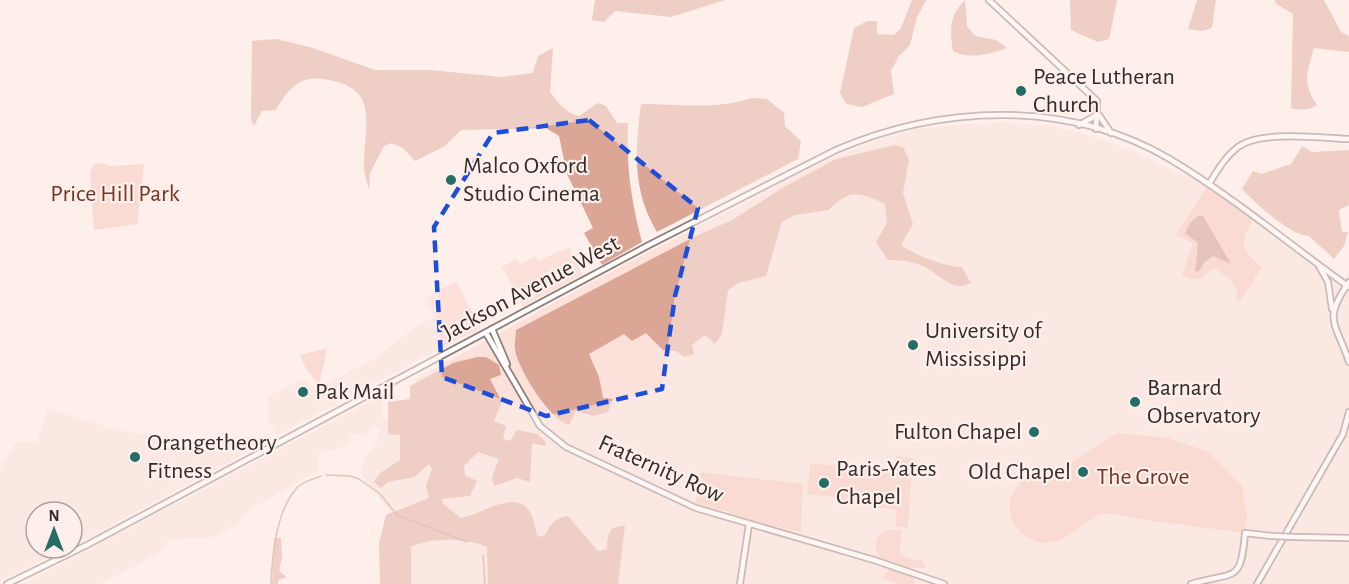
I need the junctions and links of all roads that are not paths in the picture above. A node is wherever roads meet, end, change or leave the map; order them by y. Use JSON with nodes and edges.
{"nodes":[{"id":1,"x":989,"y":0,"type":"edge"},
{"id":2,"x":1098,"y":112,"type":"junction"},
{"id":3,"x":1079,"y":125,"type":"junction"},
{"id":4,"x":1096,"y":129,"type":"junction"},
{"id":5,"x":1112,"y":134,"type":"junction"},
{"id":6,"x":1349,"y":139,"type":"edge"},
{"id":7,"x":1209,"y":184,"type":"junction"},
{"id":8,"x":1317,"y":263,"type":"junction"},
{"id":9,"x":1348,"y":285,"type":"edge"},
{"id":10,"x":1334,"y":318,"type":"junction"},
{"id":11,"x":492,"y":329,"type":"junction"},
{"id":12,"x":486,"y":333,"type":"junction"},
{"id":13,"x":1349,"y":362,"type":"edge"},
{"id":14,"x":508,"y":367,"type":"junction"},
{"id":15,"x":1349,"y":412,"type":"edge"},
{"id":16,"x":749,"y":524,"type":"junction"},
{"id":17,"x":1349,"y":538,"type":"edge"},
{"id":18,"x":7,"y":584,"type":"edge"},
{"id":19,"x":740,"y":584,"type":"edge"},
{"id":20,"x":944,"y":584,"type":"edge"},
{"id":21,"x":1191,"y":584,"type":"edge"},
{"id":22,"x":1257,"y":584,"type":"edge"}],
"edges":[{"from":1,"to":2,"type":"street"},
{"from":2,"to":3,"type":"street"},
{"from":2,"to":4,"type":"street"},
{"from":2,"to":5,"type":"street"},
{"from":3,"to":4,"type":"street","name":"Jackson Avenue West"},
{"from":3,"to":11,"type":"street","name":"Jackson Avenue West"},
{"from":4,"to":5,"type":"street","name":"Jackson Avenue West"},
{"from":5,"to":7,"type":"street","name":"Jackson Avenue West"},
{"from":6,"to":7,"type":"street"},
{"from":7,"to":8,"type":"street","name":"Jackson Avenue West"},
{"from":8,"to":9,"type":"street","name":"Jackson Avenue West"},
{"from":8,"to":10,"type":"street"},
{"from":9,"to":10,"type":"street"},
{"from":10,"to":13,"type":"street"},
{"from":11,"to":12,"type":"street","name":"Jackson Avenue West"},
{"from":11,"to":14,"type":"street","name":"Fraternity Row"},
{"from":12,"to":14,"type":"street","name":"Fraternity Row"},
{"from":12,"to":18,"type":"street","name":"Jackson Avenue West"},
{"from":14,"to":16,"type":"street","name":"Fraternity Row"},
{"from":15,"to":22,"type":"street"},
{"from":16,"to":19,"type":"street"},
{"from":16,"to":20,"type":"street","name":"Fraternity Row"},
{"from":17,"to":21,"type":"street","bridge":true}]}
